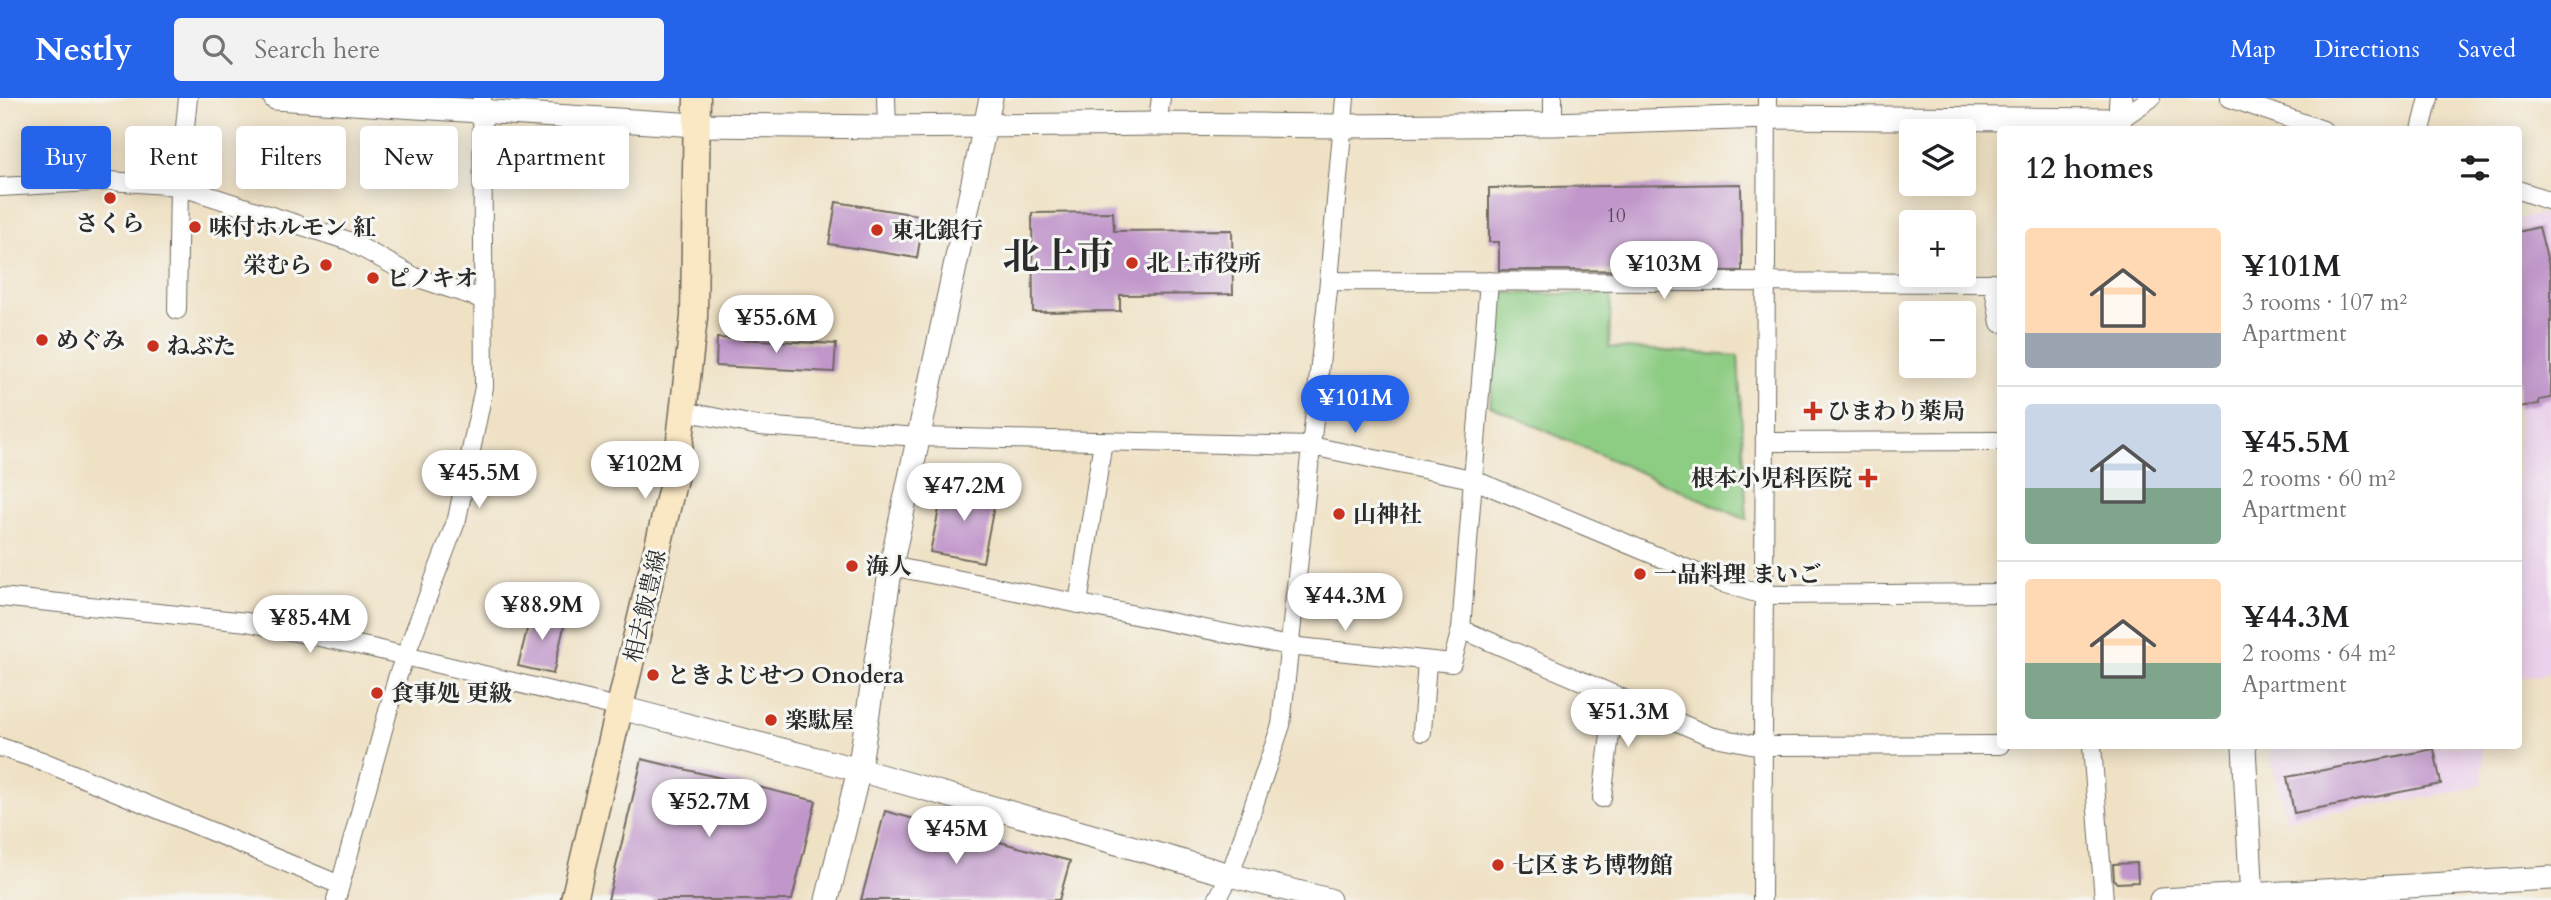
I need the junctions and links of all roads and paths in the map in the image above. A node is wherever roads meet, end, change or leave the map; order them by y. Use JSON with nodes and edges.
{"nodes":[{"id":1,"x":188,"y":98,"type":"edge"},
{"id":2,"x":275,"y":98,"type":"edge"},
{"id":3,"x":697,"y":98,"type":"edge"},
{"id":4,"x":886,"y":98,"type":"edge"},
{"id":5,"x":990,"y":98,"type":"edge"},
{"id":6,"x":1161,"y":98,"type":"edge"},
{"id":7,"x":1346,"y":98,"type":"edge"},
{"id":8,"x":1553,"y":98,"type":"edge"},
{"id":9,"x":2151,"y":98,"type":"edge"},
{"id":10,"x":2230,"y":98,"type":"edge"},
{"id":11,"x":2429,"y":98,"type":"edge"},
{"id":12,"x":482,"y":105,"type":"edge"},
{"id":13,"x":1767,"y":107,"type":"edge"},
{"id":14,"x":2120,"y":116,"type":"edge"},
{"id":15,"x":1157,"y":124,"type":"junction"},
{"id":16,"x":1553,"y":124,"type":"junction"},
{"id":17,"x":696,"y":125,"type":"junction"},
{"id":18,"x":985,"y":125,"type":"junction"},
{"id":19,"x":185,"y":126,"type":"edge"},
{"id":20,"x":1342,"y":126,"type":"junction"},
{"id":21,"x":2311,"y":126,"type":"edge"},
{"id":22,"x":2422,"y":126,"type":"edge"},
{"id":23,"x":887,"y":127,"type":"junction"},
{"id":24,"x":125,"y":182,"type":"edge"},
{"id":25,"x":0,"y":187,"type":"edge"},
{"id":26,"x":179,"y":189,"type":"edge"},
{"id":27,"x":188,"y":189,"type":"edge"},
{"id":28,"x":2522,"y":191,"type":"edge"},
{"id":29,"x":2551,"y":201,"type":"edge"},
{"id":30,"x":1329,"y":281,"type":"junction"},
{"id":31,"x":1489,"y":281,"type":"junction"},
{"id":32,"x":1768,"y":282,"type":"junction"},
{"id":33,"x":1997,"y":283,"type":"edge"},
{"id":34,"x":482,"y":299,"type":"junction"},
{"id":35,"x":177,"y":310,"type":"dead end"},
{"id":36,"x":683,"y":411,"type":"junction"},
{"id":37,"x":919,"y":438,"type":"junction"},
{"id":38,"x":1103,"y":441,"type":"junction"},
{"id":39,"x":1997,"y":441,"type":"edge"},
{"id":40,"x":1765,"y":442,"type":"junction"},
{"id":41,"x":1311,"y":446,"type":"junction"},
{"id":42,"x":1472,"y":479,"type":"junction"},
{"id":43,"x":891,"y":566,"type":"junction"},
{"id":44,"x":1997,"y":593,"type":"edge"},
{"id":45,"x":1763,"y":595,"type":"junction"},
{"id":46,"x":0,"y":597,"type":"edge"},
{"id":47,"x":1078,"y":604,"type":"junction"},
{"id":48,"x":1461,"y":628,"type":"junction"},
{"id":49,"x":1289,"y":646,"type":"junction"},
{"id":50,"x":407,"y":657,"type":"junction"},
{"id":51,"x":1427,"y":661,"type":"junction"},
{"id":52,"x":1615,"y":695,"type":"junction"},
{"id":53,"x":621,"y":708,"type":"junction"},
{"id":54,"x":1422,"y":732,"type":"dead end"},
{"id":55,"x":1997,"y":745,"type":"edge"},
{"id":56,"x":1761,"y":746,"type":"junction"},
{"id":57,"x":0,"y":747,"type":"edge"},
{"id":58,"x":2092,"y":749,"type":"edge"},
{"id":59,"x":2244,"y":749,"type":"edge"},
{"id":60,"x":859,"y":770,"type":"junction"},
{"id":61,"x":1602,"y":798,"type":"dead end"},
{"id":62,"x":1230,"y":875,"type":"junction"},
{"id":63,"x":2551,"y":878,"type":"edge"},
{"id":64,"x":338,"y":892,"type":"edge"},
{"id":65,"x":2251,"y":897,"type":"edge"},
{"id":66,"x":574,"y":900,"type":"edge"},
{"id":67,"x":828,"y":900,"type":"edge"},
{"id":68,"x":1217,"y":900,"type":"edge"},
{"id":69,"x":1329,"y":900,"type":"edge"},
{"id":70,"x":1762,"y":900,"type":"edge"},
{"id":71,"x":2104,"y":900,"type":"edge"},
{"id":72,"x":2161,"y":900,"type":"edge"}],
"edges":[{"from":1,"to":19,"type":"street"},
{"from":2,"to":12,"type":"street"},
{"from":3,"to":17,"type":"main road","name":"相去飯豊線"},
{"from":4,"to":23,"type":"street"},
{"from":5,"to":18,"type":"street"},
{"from":6,"to":15,"type":"street"},
{"from":7,"to":20,"type":"street"},
{"from":8,"to":16,"type":"street"},
{"from":9,"to":14,"type":"street"},
{"from":10,"to":21,"type":"street"},
{"from":11,"to":22,"type":"street"},
{"from":12,"to":17,"type":"street"},
{"from":12,"to":34,"type":"street"},
{"from":13,"to":14,"type":"street"},
{"from":13,"to":16,"type":"street"},
{"from":13,"to":32,"type":"street"},
{"from":15,"to":18,"type":"street"},
{"from":15,"to":20,"type":"street"},
{"from":16,"to":20,"type":"street"},
{"from":17,"to":23,"type":"street"},
{"from":17,"to":36,"type":"main road","name":"相去飯豊線"},
{"from":18,"to":23,"type":"street"},
{"from":18,"to":37,"type":"street"},
{"from":20,"to":30,"type":"street"},
{"from":24,"to":25,"type":"street"},
{"from":26,"to":35,"type":"street"},
{"from":27,"to":34,"type":"street"},
{"from":28,"to":29,"type":"street"},
{"from":30,"to":31,"type":"street"},
{"from":30,"to":41,"type":"street"},
{"from":31,"to":32,"type":"street"},
{"from":31,"to":42,"type":"street"},
{"from":32,"to":33,"type":"street"},
{"from":32,"to":40,"type":"street"},
{"from":34,"to":50,"type":"street"},
{"from":36,"to":37,"type":"street"},
{"from":36,"to":53,"type":"main road","name":"相去飯豊線"},
{"from":37,"to":38,"type":"street"},
{"from":37,"to":43,"type":"street"},
{"from":38,"to":41,"type":"street"},
{"from":38,"to":47,"type":"street"},
{"from":39,"to":40,"type":"street"},
{"from":40,"to":45,"type":"street"},
{"from":41,"to":42,"type":"street"},
{"from":41,"to":49,"type":"street"},
{"from":42,"to":45,"type":"street"},
{"from":42,"to":48,"type":"street"},
{"from":43,"to":47,"type":"street"},
{"from":43,"to":60,"type":"street"},
{"from":44,"to":45,"type":"street"},
{"from":45,"to":56,"type":"street"},
{"from":46,"to":50,"type":"street"},
{"from":47,"to":49,"type":"street"},
{"from":48,"to":51,"type":"street"},
{"from":48,"to":52,"type":"street"},
{"from":49,"to":51,"type":"street"},
{"from":49,"to":62,"type":"street"},
{"from":50,"to":53,"type":"street"},
{"from":50,"to":64,"type":"street"},
{"from":51,"to":54,"type":"street"},
{"from":52,"to":56,"type":"street"},
{"from":52,"to":61,"type":"street"},
{"from":53,"to":60,"type":"street"},
{"from":53,"to":66,"type":"main road","name":"相去飯豊線"},
{"from":55,"to":56,"type":"street"},
{"from":56,"to":70,"type":"street"},
{"from":57,"to":64,"type":"street"},
{"from":58,"to":71,"type":"street"},
{"from":59,"to":65,"type":"street"},
{"from":60,"to":62,"type":"street"},
{"from":60,"to":67,"type":"street"},
{"from":62,"to":68,"type":"street"},
{"from":62,"to":69,"type":"street"},
{"from":63,"to":65,"type":"street"},
{"from":65,"to":72,"type":"street"}]}
